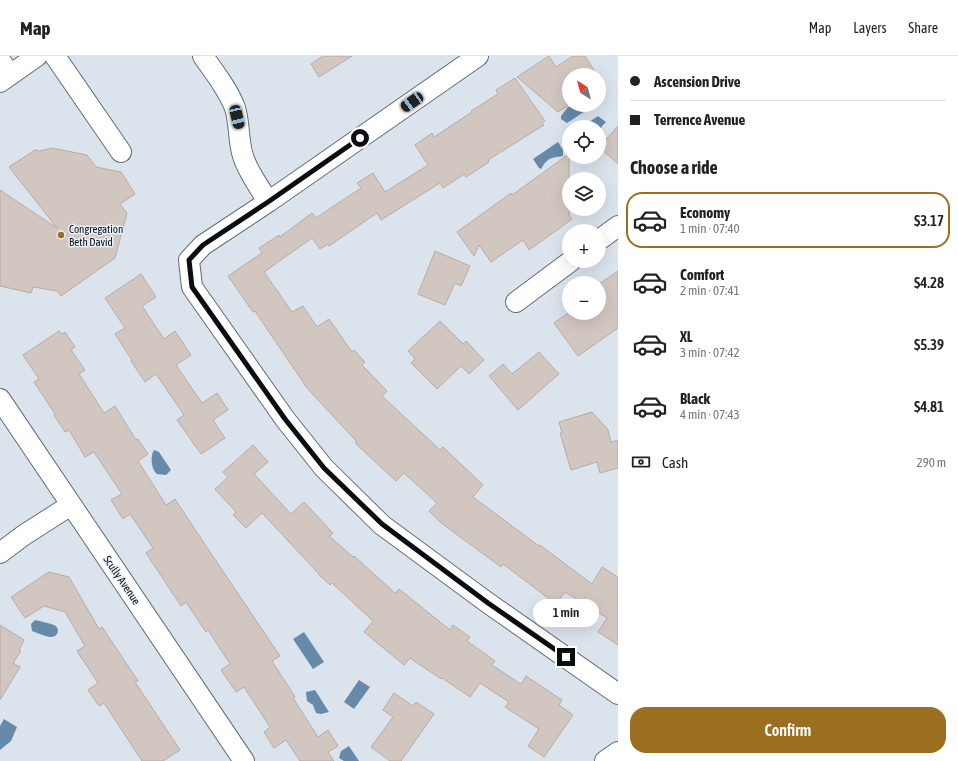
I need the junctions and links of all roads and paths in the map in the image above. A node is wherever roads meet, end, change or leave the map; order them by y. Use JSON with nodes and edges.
{"nodes":[{"id":1,"x":37,"y":56,"type":"edge"},
{"id":2,"x":56,"y":56,"type":"edge"},
{"id":3,"x":203,"y":56,"type":"edge"},
{"id":4,"x":478,"y":56,"type":"edge"},
{"id":5,"x":3,"y":73,"type":"edge"},
{"id":6,"x":121,"y":152,"type":"dead end"},
{"id":7,"x":268,"y":202,"type":"junction"},
{"id":8,"x":618,"y":226,"type":"edge"},
{"id":9,"x":606,"y":235,"type":"edge"},
{"id":10,"x":562,"y":268,"type":"edge"},
{"id":11,"x":516,"y":302,"type":"dead end"},
{"id":12,"x":0,"y":399,"type":"edge"},
{"id":13,"x":71,"y":505,"type":"junction"},
{"id":14,"x":0,"y":553,"type":"edge"},
{"id":15,"x":618,"y":694,"type":"edge"},
{"id":16,"x":618,"y":752,"type":"edge"},
{"id":17,"x":238,"y":759,"type":"edge"},
{"id":18,"x":605,"y":761,"type":"edge"}],
"edges":[{"from":1,"to":5,"type":"street"},
{"from":2,"to":6,"type":"street"},
{"from":3,"to":7,"type":"street"},
{"from":4,"to":7,"type":"street"},
{"from":7,"to":15,"type":"street"},
{"from":8,"to":9,"type":"street"},
{"from":10,"to":11,"type":"street"},
{"from":12,"to":13,"type":"street","name":"Scully Avenue"},
{"from":13,"to":14,"type":"street"},
{"from":13,"to":17,"type":"street","name":"Scully Avenue"},
{"from":16,"to":18,"type":"street"}]}
